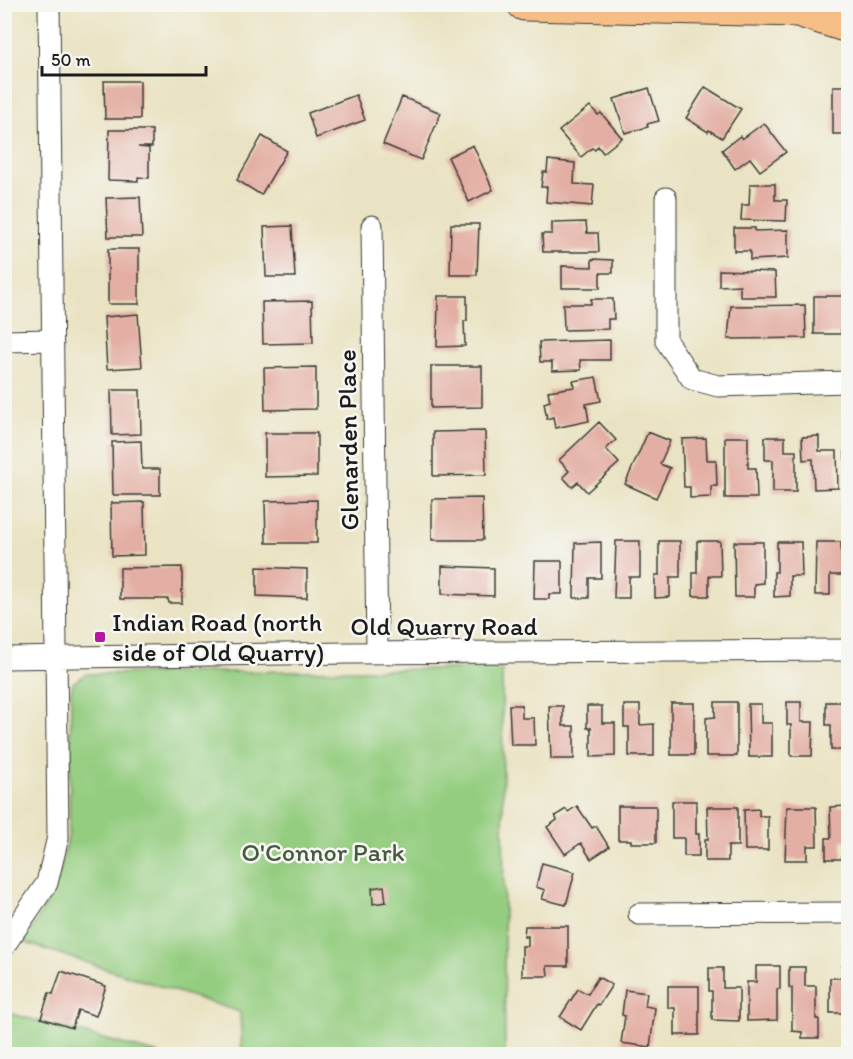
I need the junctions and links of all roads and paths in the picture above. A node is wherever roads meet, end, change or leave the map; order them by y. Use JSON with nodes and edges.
{"nodes":[{"id":1,"x":49,"y":4,"type":"edge"},
{"id":2,"x":524,"y":4,"type":"edge"},
{"id":3,"x":810,"y":8,"type":"edge"},
{"id":4,"x":849,"y":26,"type":"edge"},
{"id":5,"x":666,"y":198,"type":"dead end"},
{"id":6,"x":372,"y":226,"type":"dead end"},
{"id":7,"x":52,"y":340,"type":"junction"},
{"id":8,"x":4,"y":341,"type":"edge"},
{"id":9,"x":849,"y":382,"type":"edge"},
{"id":10,"x":849,"y":650,"type":"edge"},
{"id":11,"x":377,"y":653,"type":"junction"},
{"id":12,"x":4,"y":658,"type":"edge"},
{"id":13,"x":57,"y":659,"type":"junction"},
{"id":14,"x":849,"y":913,"type":"edge"},
{"id":15,"x":639,"y":914,"type":"dead end"},
{"id":16,"x":4,"y":946,"type":"edge"}],
"edges":[{"from":1,"to":7,"type":"street"},
{"from":2,"to":3,"type":"main road"},
{"from":3,"to":4,"type":"main road"},
{"from":5,"to":9,"type":"street"},
{"from":6,"to":11,"type":"street","name":"Glenarden Place"},
{"from":7,"to":8,"type":"street"},
{"from":7,"to":13,"type":"street"},
{"from":10,"to":11,"type":"street","name":"Old Quarry Road"},
{"from":11,"to":13,"type":"street","name":"Old Quarry Road"},
{"from":12,"to":13,"type":"street","name":"Old Quarry Road"},
{"from":13,"to":16,"type":"street"},
{"from":14,"to":15,"type":"street"}]}
